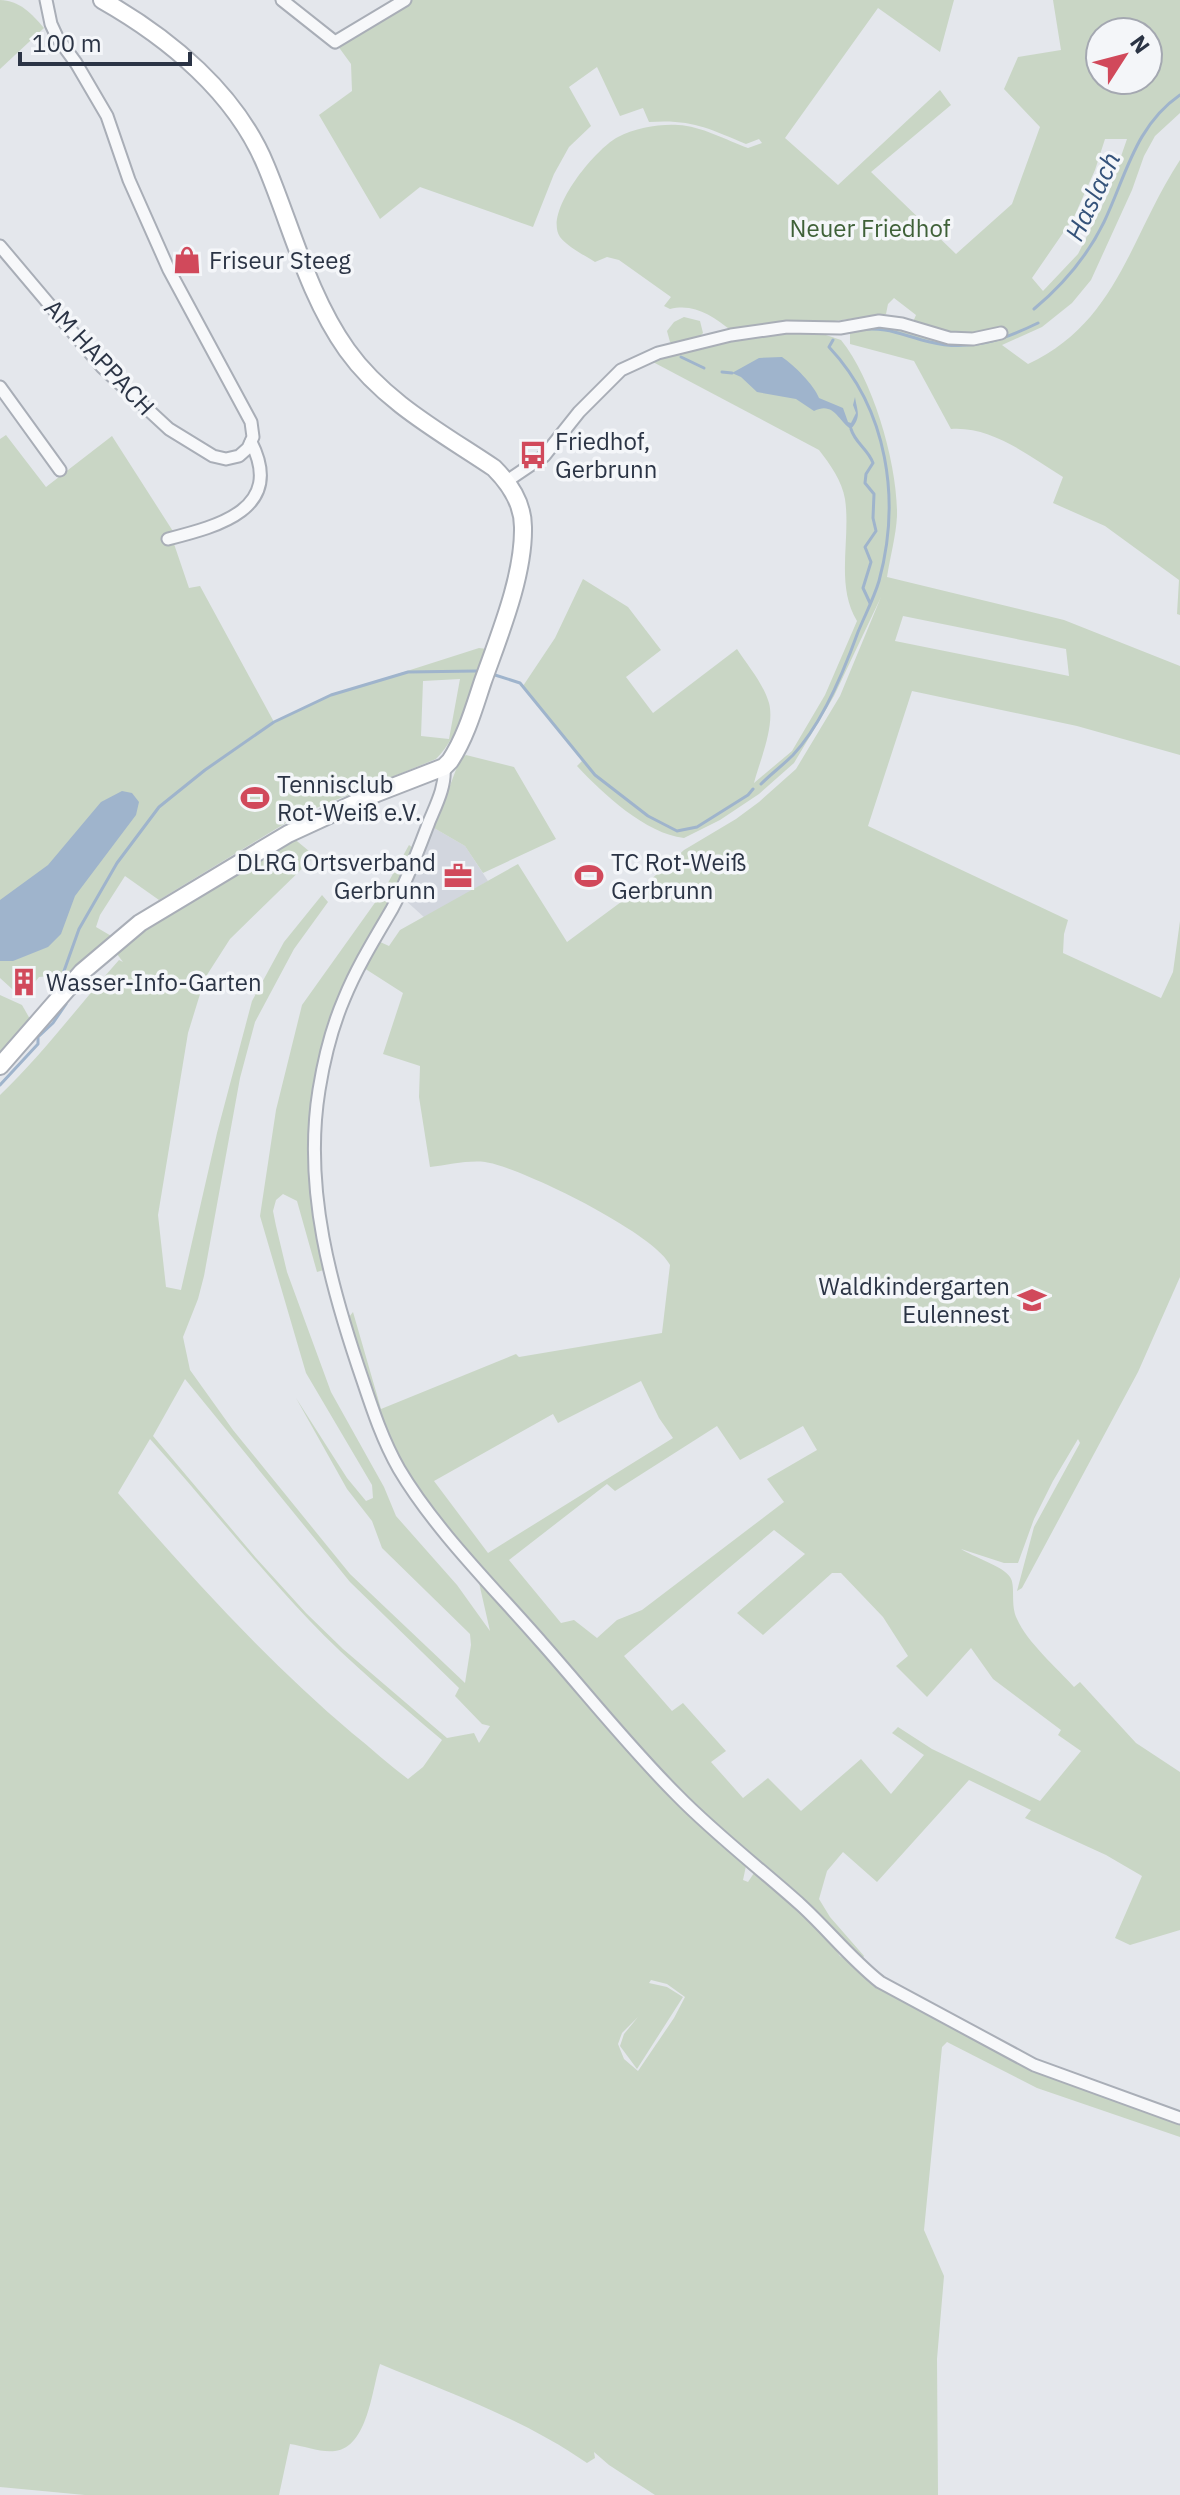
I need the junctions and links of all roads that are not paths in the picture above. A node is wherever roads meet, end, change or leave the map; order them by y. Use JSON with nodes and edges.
{"nodes":[{"id":1,"x":46,"y":0,"type":"edge"},
{"id":2,"x":102,"y":0,"type":"edge"},
{"id":3,"x":282,"y":0,"type":"edge"},
{"id":4,"x":405,"y":0,"type":"edge"},
{"id":5,"x":126,"y":7,"type":"edge"},
{"id":6,"x":0,"y":246,"type":"edge"},
{"id":7,"x":1001,"y":333,"type":"dead end"},
{"id":8,"x":0,"y":387,"type":"edge"},
{"id":9,"x":251,"y":442,"type":"junction"},
{"id":10,"x":60,"y":470,"type":"dead end"},
{"id":11,"x":507,"y":481,"type":"junction"},
{"id":12,"x":168,"y":539,"type":"dead end"},
{"id":13,"x":450,"y":759,"type":"junction"},
{"id":14,"x":0,"y":1066,"type":"edge"},
{"id":15,"x":1180,"y":2118,"type":"edge"}],
"edges":[{"from":1,"to":9,"type":"street"},
{"from":2,"to":5,"type":"street"},
{"from":3,"to":4,"type":"street"},
{"from":5,"to":11,"type":"street"},
{"from":6,"to":9,"type":"street","name":"AM HAPPACH"},
{"from":7,"to":11,"type":"street"},
{"from":8,"to":10,"type":"street"},
{"from":9,"to":12,"type":"street"},
{"from":11,"to":13,"type":"street"},
{"from":13,"to":14,"type":"street"},
{"from":13,"to":15,"type":"street"}]}
